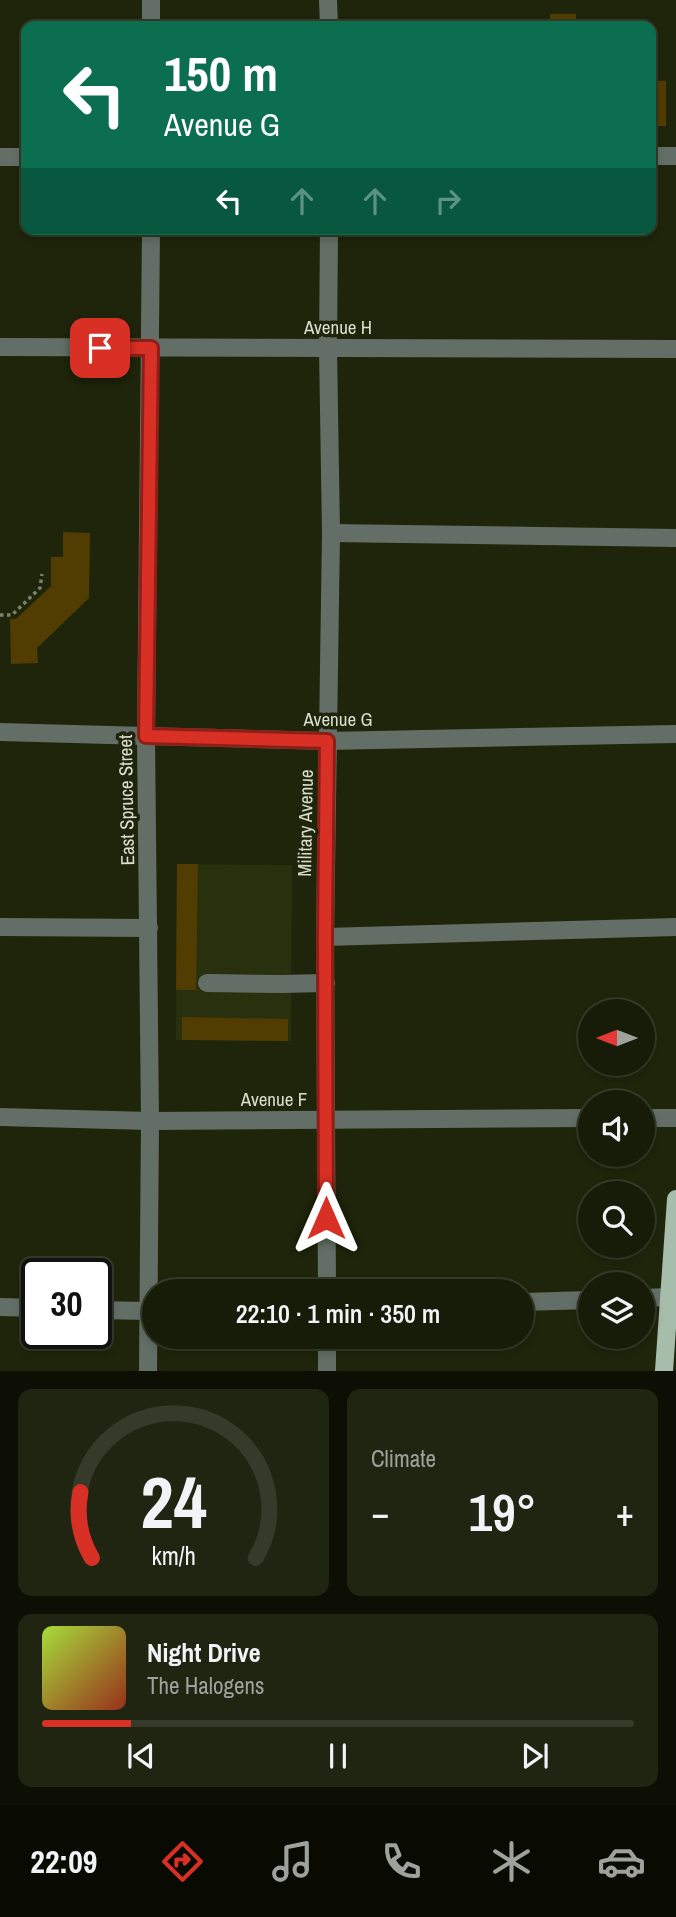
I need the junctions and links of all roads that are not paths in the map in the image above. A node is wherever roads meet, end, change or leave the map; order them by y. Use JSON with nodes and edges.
{"nodes":[{"id":1,"x":151,"y":0,"type":"edge"},
{"id":2,"x":328,"y":0,"type":"edge"},
{"id":3,"x":151,"y":21,"type":"edge"},
{"id":4,"x":329,"y":21,"type":"edge"},
{"id":5,"x":0,"y":156,"type":"edge"},
{"id":6,"x":656,"y":156,"type":"edge"},
{"id":7,"x":676,"y":156,"type":"edge"},
{"id":8,"x":21,"y":157,"type":"edge"},
{"id":9,"x":151,"y":235,"type":"edge"},
{"id":10,"x":329,"y":235,"type":"edge"},
{"id":11,"x":0,"y":347,"type":"edge"},
{"id":12,"x":151,"y":348,"type":"junction"},
{"id":13,"x":328,"y":348,"type":"junction"},
{"id":14,"x":676,"y":349,"type":"edge"},
{"id":15,"x":331,"y":533,"type":"junction"},
{"id":16,"x":676,"y":538,"type":"edge"},
{"id":17,"x":0,"y":732,"type":"edge"},
{"id":18,"x":676,"y":734,"type":"edge"},
{"id":19,"x":146,"y":736,"type":"junction"},
{"id":20,"x":327,"y":741,"type":"junction"},
{"id":21,"x":0,"y":927,"type":"edge"},
{"id":22,"x":676,"y":927,"type":"edge"},
{"id":23,"x":149,"y":928,"type":"junction"},
{"id":24,"x":325,"y":937,"type":"junction"},
{"id":25,"x":207,"y":982,"type":"dead end"},
{"id":26,"x":326,"y":983,"type":"junction"},
{"id":27,"x":0,"y":1117,"type":"edge"},
{"id":28,"x":578,"y":1118,"type":"edge"},
{"id":29,"x":655,"y":1118,"type":"edge"},
{"id":30,"x":676,"y":1118,"type":"edge"},
{"id":31,"x":326,"y":1120,"type":"junction"},
{"id":32,"x":150,"y":1121,"type":"junction"},
{"id":33,"x":676,"y":1199,"type":"edge"},
{"id":34,"x":149,"y":1279,"type":"edge"},
{"id":35,"x":327,"y":1279,"type":"edge"},
{"id":36,"x":669,"y":1297,"type":"junction"},
{"id":37,"x":655,"y":1298,"type":"edge"},
{"id":38,"x":578,"y":1300,"type":"edge"},
{"id":39,"x":534,"y":1302,"type":"edge"},
{"id":40,"x":0,"y":1307,"type":"edge"},
{"id":41,"x":21,"y":1308,"type":"edge"},
{"id":42,"x":112,"y":1310,"type":"edge"},
{"id":43,"x":142,"y":1311,"type":"edge"},
{"id":44,"x":148,"y":1349,"type":"edge"},
{"id":45,"x":327,"y":1349,"type":"edge"},
{"id":46,"x":148,"y":1371,"type":"edge"},
{"id":47,"x":327,"y":1371,"type":"edge"},
{"id":48,"x":664,"y":1371,"type":"edge"}],
"edges":[{"from":1,"to":3,"type":"street"},
{"from":2,"to":4,"type":"street"},
{"from":5,"to":8,"type":"street"},
{"from":6,"to":7,"type":"street"},
{"from":9,"to":12,"type":"street","name":"East Spruce Street"},
{"from":10,"to":13,"type":"street","name":"Military Avenue"},
{"from":11,"to":12,"type":"street","name":"Avenue H"},
{"from":12,"to":13,"type":"street","name":"Avenue H"},
{"from":12,"to":19,"type":"street","name":"East Spruce Street"},
{"from":13,"to":14,"type":"street","name":"Avenue H"},
{"from":13,"to":15,"type":"street","name":"Military Avenue"},
{"from":15,"to":16,"type":"street"},
{"from":15,"to":20,"type":"street","name":"Military Avenue"},
{"from":17,"to":19,"type":"street","name":"Avenue G"},
{"from":18,"to":20,"type":"street","name":"Avenue G"},
{"from":19,"to":20,"type":"street","name":"Avenue G"},
{"from":19,"to":23,"type":"street","name":"East Spruce Street"},
{"from":20,"to":24,"type":"street","name":"Military Avenue"},
{"from":21,"to":23,"type":"street"},
{"from":22,"to":24,"type":"street"},
{"from":23,"to":32,"type":"street","name":"East Spruce Street"},
{"from":24,"to":26,"type":"street","name":"Military Avenue"},
{"from":25,"to":26,"type":"street"},
{"from":26,"to":31,"type":"street","name":"Military Avenue"},
{"from":27,"to":32,"type":"street","name":"Avenue F"},
{"from":28,"to":31,"type":"street","name":"Avenue F"},
{"from":29,"to":30,"type":"street"},
{"from":31,"to":32,"type":"street","name":"Avenue F"},
{"from":31,"to":35,"type":"street","name":"Military Avenue"},
{"from":32,"to":34,"type":"street","name":"East Spruce Street"},
{"from":33,"to":36,"type":"main road"},
{"from":36,"to":37,"type":"street"},
{"from":36,"to":48,"type":"main road"},
{"from":38,"to":39,"type":"street"},
{"from":40,"to":41,"type":"street"},
{"from":42,"to":43,"type":"street"},
{"from":44,"to":46,"type":"street","name":"East Spruce Street"},
{"from":45,"to":47,"type":"street"}]}
